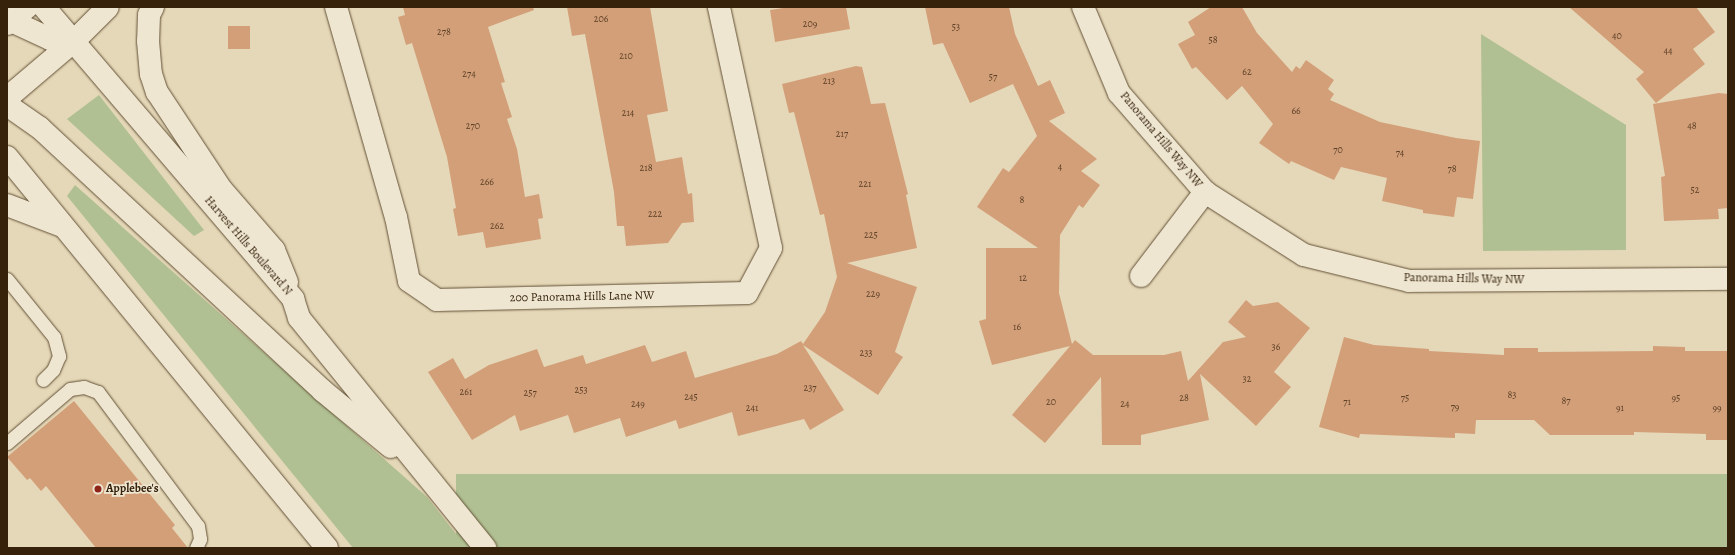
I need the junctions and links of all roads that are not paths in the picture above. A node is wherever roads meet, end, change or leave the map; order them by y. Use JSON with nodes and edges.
{"nodes":[{"id":1,"x":44,"y":7,"type":"edge"},
{"id":2,"x":108,"y":7,"type":"edge"},
{"id":3,"x":153,"y":7,"type":"edge"},
{"id":4,"x":336,"y":7,"type":"edge"},
{"id":5,"x":719,"y":7,"type":"edge"},
{"id":6,"x":1083,"y":7,"type":"edge"},
{"id":7,"x":13,"y":18,"type":"edge"},
{"id":8,"x":73,"y":42,"type":"junction"},
{"id":9,"x":7,"y":98,"type":"edge"},
{"id":10,"x":7,"y":105,"type":"edge"},
{"id":11,"x":7,"y":157,"type":"edge"},
{"id":12,"x":1205,"y":192,"type":"junction"},
{"id":13,"x":7,"y":205,"type":"edge"},
{"id":14,"x":63,"y":226,"type":"junction"},
{"id":15,"x":1141,"y":276,"type":"dead end"},
{"id":16,"x":7,"y":279,"type":"edge"},
{"id":17,"x":1728,"y":279,"type":"edge"},
{"id":18,"x":293,"y":299,"type":"junction"},
{"id":19,"x":43,"y":380,"type":"dead end"},
{"id":20,"x":7,"y":443,"type":"edge"},
{"id":21,"x":427,"y":478,"type":"junction"},
{"id":22,"x":196,"y":548,"type":"edge"},
{"id":23,"x":327,"y":548,"type":"edge"},
{"id":24,"x":485,"y":548,"type":"edge"}],
"edges":[{"from":1,"to":8,"type":"main road","name":"Harvest Hills Boulevard N"},
{"from":2,"to":8,"type":"main road"},
{"from":3,"to":18,"type":"main road"},
{"from":4,"to":5,"type":"main road","name":"200 Panorama Hills Lane NW"},
{"from":6,"to":12,"type":"main road","name":"Panorama Hills Way NW"},
{"from":7,"to":8,"type":"main road"},
{"from":8,"to":9,"type":"main road"},
{"from":8,"to":18,"type":"main road","name":"Harvest Hills Boulevard N"},
{"from":10,"to":21,"type":"main road"},
{"from":11,"to":14,"type":"main road"},
{"from":12,"to":15,"type":"main road"},
{"from":12,"to":17,"type":"main road","name":"Panorama Hills Way NW"},
{"from":13,"to":14,"type":"main road"},
{"from":14,"to":23,"type":"main road"},
{"from":16,"to":19,"type":"lane"},
{"from":18,"to":21,"type":"main road","name":"Harvest Hills Boulevard N"},
{"from":20,"to":22,"type":"lane"},
{"from":21,"to":24,"type":"main road","name":"Harvest Hills Boulevard N"}]}
